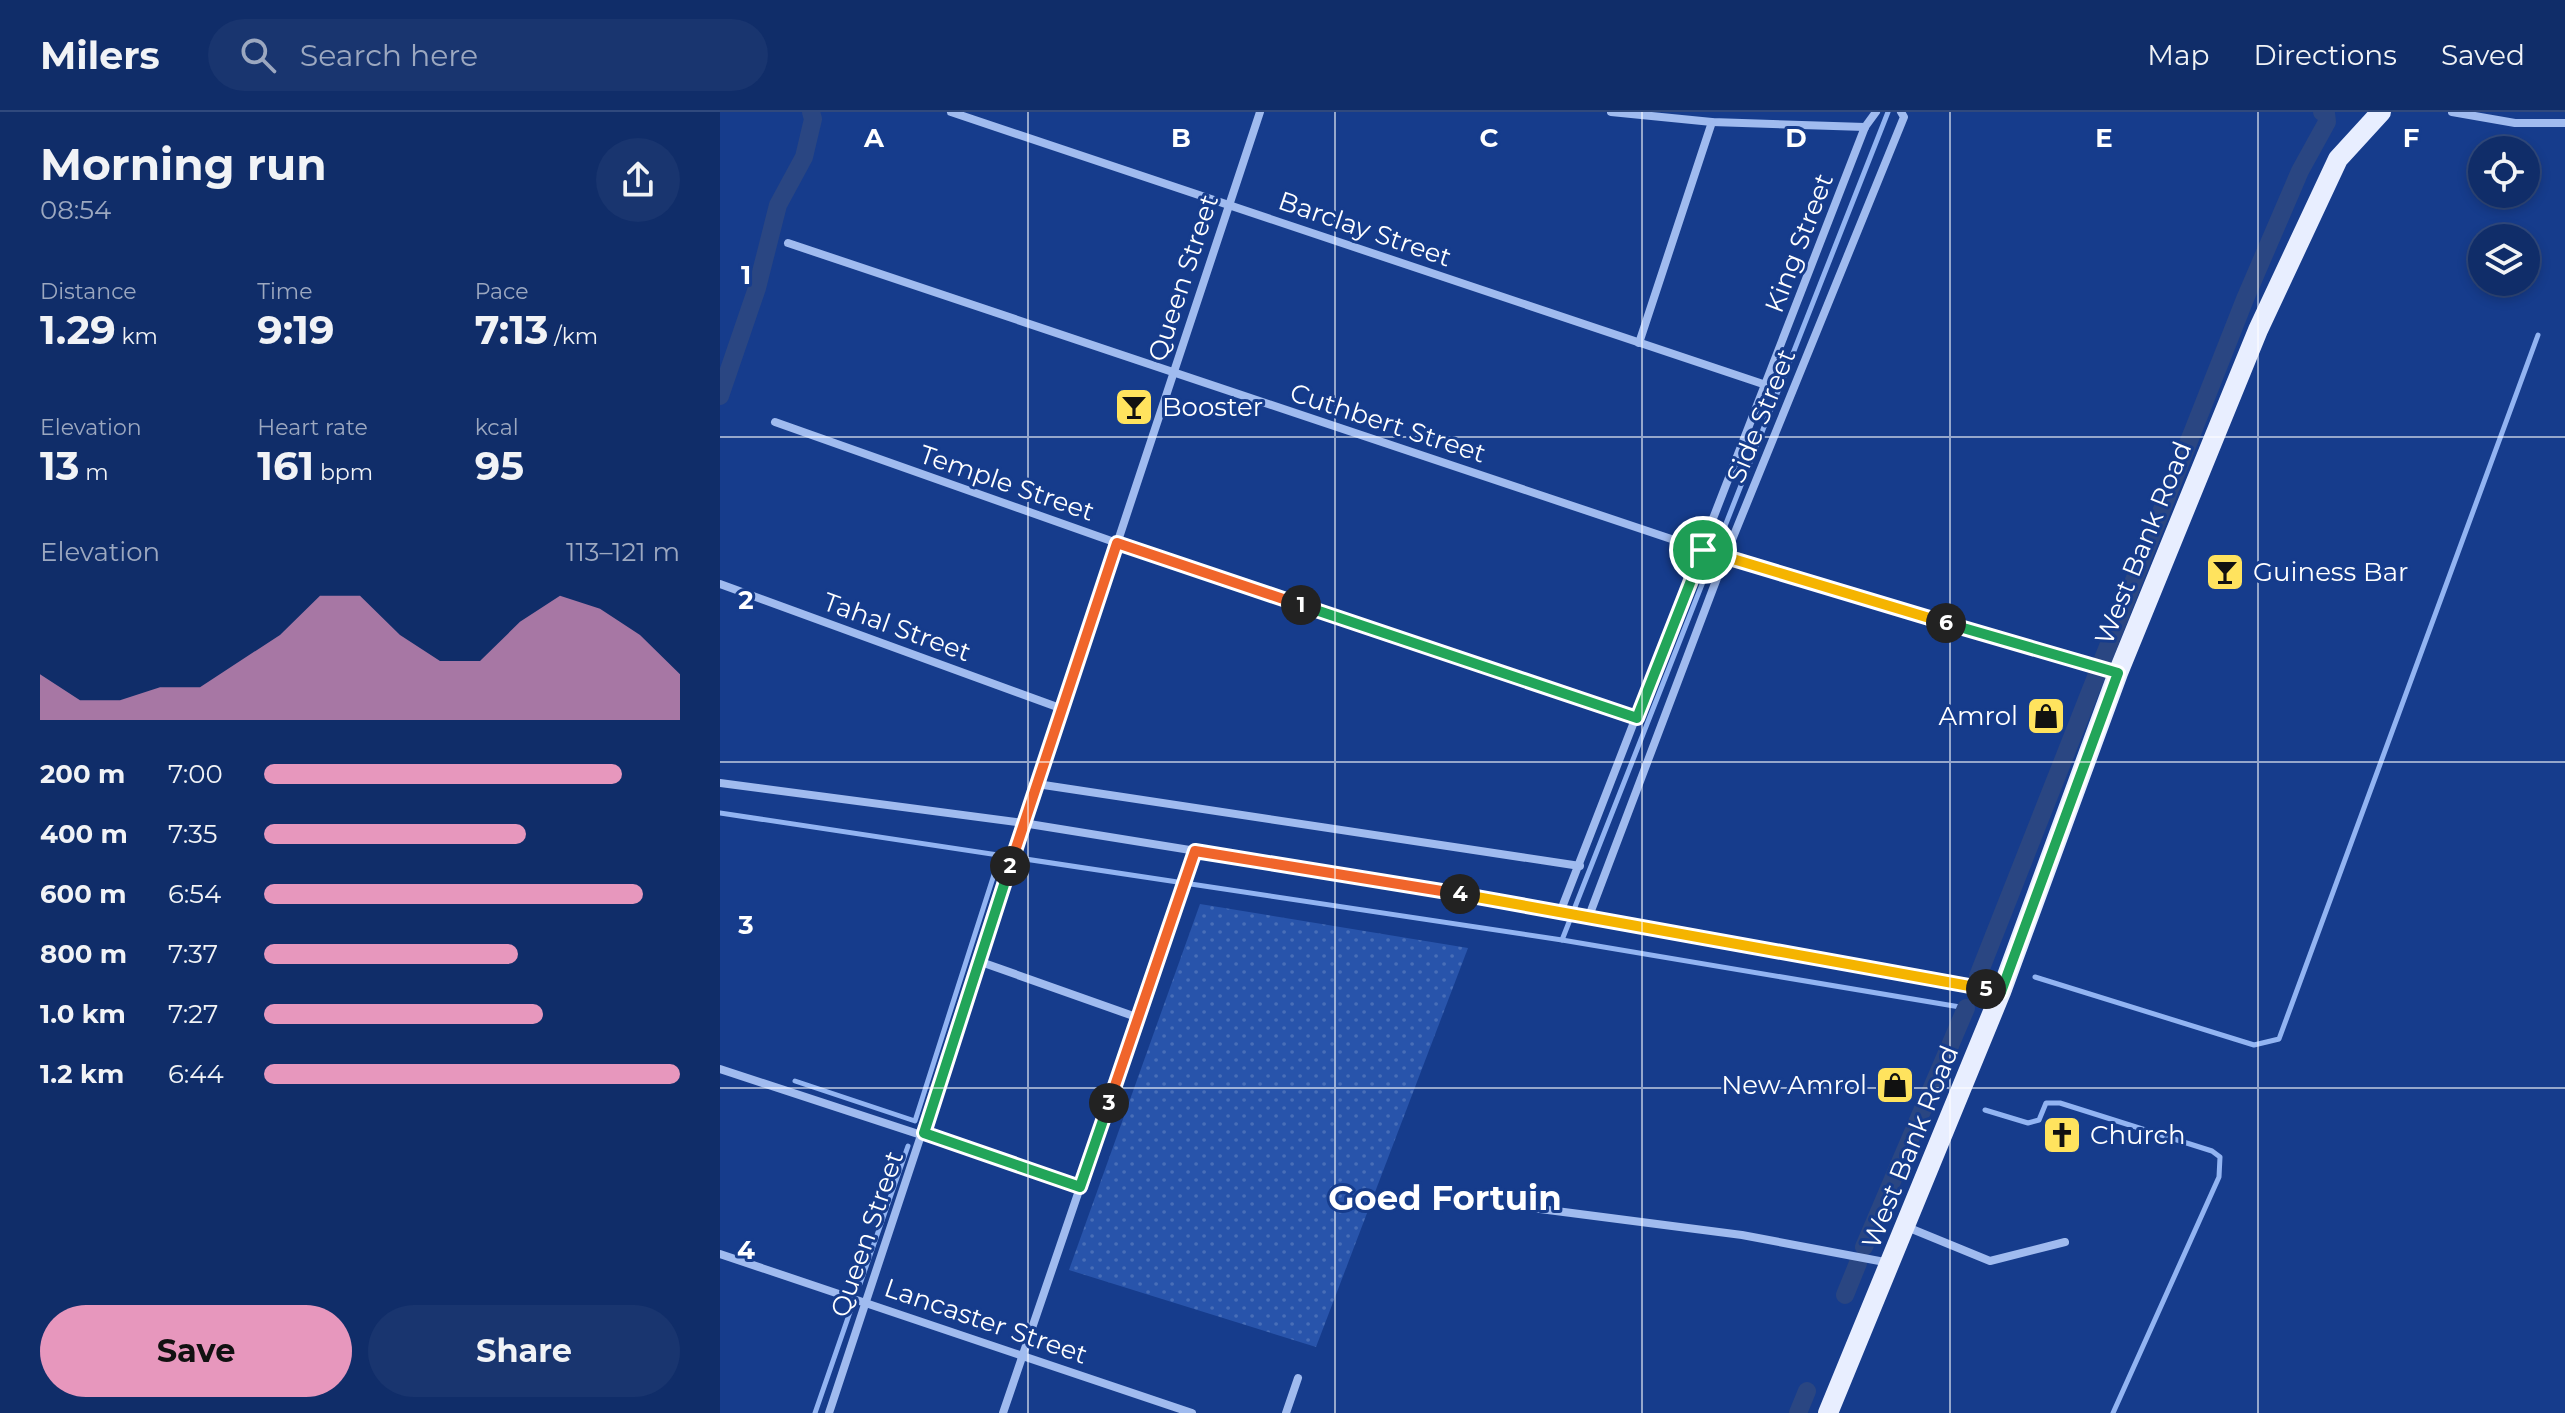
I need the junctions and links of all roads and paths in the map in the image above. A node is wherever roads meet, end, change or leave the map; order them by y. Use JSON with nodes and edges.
{"nodes":[{"id":1,"x":951,"y":112,"type":"edge"},
{"id":2,"x":1260,"y":112,"type":"edge"},
{"id":3,"x":1611,"y":112,"type":"edge"},
{"id":4,"x":1876,"y":112,"type":"edge"},
{"id":5,"x":1901,"y":112,"type":"edge"},
{"id":6,"x":2381,"y":112,"type":"edge"},
{"id":7,"x":2452,"y":112,"type":"edge"},
{"id":8,"x":1712,"y":122,"type":"junction"},
{"id":9,"x":2565,"y":123,"type":"edge"},
{"id":10,"x":1865,"y":127,"type":"junction"},
{"id":11,"x":1228,"y":203,"type":"junction"},
{"id":12,"x":788,"y":243,"type":"dead end"},
{"id":13,"x":1639,"y":343,"type":"junction"},
{"id":14,"x":1173,"y":373,"type":"junction"},
{"id":15,"x":1766,"y":385,"type":"junction"},
{"id":16,"x":775,"y":422,"type":"dead end"},
{"id":17,"x":1117,"y":543,"type":"junction"},
{"id":18,"x":1704,"y":550,"type":"junction"},
{"id":19,"x":1723,"y":557,"type":"junction"},
{"id":20,"x":720,"y":584,"type":"edge"},
{"id":21,"x":2118,"y":673,"type":"junction"},
{"id":22,"x":1060,"y":708,"type":"junction"},
{"id":23,"x":1637,"y":718,"type":"junction"},
{"id":24,"x":720,"y":783,"type":"edge"},
{"id":25,"x":1037,"y":784,"type":"junction"},
{"id":26,"x":1023,"y":823,"type":"junction"},
{"id":27,"x":1195,"y":851,"type":"junction"},
{"id":28,"x":1580,"y":866,"type":"junction"},
{"id":29,"x":1561,"y":910,"type":"junction"},
{"id":30,"x":1589,"y":916,"type":"junction"},
{"id":31,"x":981,"y":962,"type":"junction"},
{"id":32,"x":2001,"y":992,"type":"junction"},
{"id":33,"x":1139,"y":1018,"type":"junction"},
{"id":34,"x":720,"y":1069,"type":"edge"},
{"id":35,"x":924,"y":1133,"type":"junction"},
{"id":36,"x":1080,"y":1187,"type":"junction"},
{"id":37,"x":1517,"y":1206,"type":"dead end"},
{"id":38,"x":1906,"y":1227,"type":"junction"},
{"id":39,"x":2065,"y":1242,"type":"dead end"},
{"id":40,"x":720,"y":1254,"type":"edge"},
{"id":41,"x":1891,"y":1263,"type":"junction"},
{"id":42,"x":864,"y":1301,"type":"junction"},
{"id":43,"x":1024,"y":1354,"type":"junction"},
{"id":44,"x":1298,"y":1378,"type":"dead end"},
{"id":45,"x":829,"y":1413,"type":"edge"},
{"id":46,"x":1003,"y":1413,"type":"edge"},
{"id":47,"x":1192,"y":1413,"type":"edge"},
{"id":48,"x":1286,"y":1413,"type":"edge"},
{"id":49,"x":1828,"y":1413,"type":"edge"}],
"edges":[{"from":1,"to":11,"type":"street","name":"Barclay Street"},
{"from":2,"to":11,"type":"street","name":"Queen Street"},
{"from":3,"to":8,"type":"street"},
{"from":4,"to":10,"type":"street","name":"King Street"},
{"from":5,"to":19,"type":"street","name":"Side Street"},
{"from":6,"to":21,"type":"main road","name":"West Bank Road"},
{"from":7,"to":9,"type":"street"},
{"from":8,"to":10,"type":"street"},
{"from":8,"to":13,"type":"street"},
{"from":10,"to":15,"type":"street","name":"King Street"},
{"from":11,"to":13,"type":"street","name":"Barclay Street"},
{"from":11,"to":14,"type":"street","name":"Queen Street"},
{"from":12,"to":14,"type":"street","name":"Cuthbert Street"},
{"from":13,"to":15,"type":"street","name":"Barclay Street"},
{"from":14,"to":17,"type":"street","name":"Queen Street"},
{"from":14,"to":18,"type":"street","name":"Cuthbert Street"},
{"from":15,"to":18,"type":"street","name":"King Street"},
{"from":16,"to":17,"type":"street","name":"Temple Street"},
{"from":17,"to":22,"type":"street","name":"Queen Street"},
{"from":17,"to":23,"type":"street","name":"Temple Street"},
{"from":18,"to":19,"type":"street","name":"Cuthbert Street"},
{"from":18,"to":23,"type":"street","name":"King Street"},
{"from":19,"to":21,"type":"street","name":"Cuthbert Street"},
{"from":19,"to":30,"type":"street","name":"Side Street"},
{"from":20,"to":22,"type":"street","name":"Tahal Street"},
{"from":21,"to":32,"type":"main road","name":"West Bank Road"},
{"from":22,"to":25,"type":"street","name":"Queen Street"},
{"from":23,"to":28,"type":"street","name":"King Street"},
{"from":24,"to":26,"type":"street"},
{"from":25,"to":26,"type":"street","name":"Queen Street"},
{"from":25,"to":28,"type":"street"},
{"from":26,"to":27,"type":"street"},
{"from":26,"to":31,"type":"street","name":"Queen Street"},
{"from":27,"to":29,"type":"street"},
{"from":27,"to":33,"type":"street"},
{"from":28,"to":29,"type":"street","name":"King Street"},
{"from":29,"to":30,"type":"street"},
{"from":30,"to":32,"type":"street"},
{"from":31,"to":33,"type":"street"},
{"from":31,"to":35,"type":"street","name":"Queen Street"},
{"from":32,"to":38,"type":"main road","name":"West Bank Road"},
{"from":33,"to":36,"type":"street"},
{"from":34,"to":35,"type":"street"},
{"from":35,"to":36,"type":"street"},
{"from":35,"to":42,"type":"street","name":"Queen Street"},
{"from":36,"to":43,"type":"street"},
{"from":37,"to":41,"type":"street"},
{"from":38,"to":39,"type":"street"},
{"from":38,"to":41,"type":"main road","name":"West Bank Road"},
{"from":40,"to":42,"type":"street","name":"Lancaster Street"},
{"from":41,"to":49,"type":"main road","name":"West Bank Road"},
{"from":42,"to":43,"type":"street","name":"Lancaster Street"},
{"from":42,"to":45,"type":"street","name":"Queen Street"},
{"from":43,"to":46,"type":"street"},
{"from":43,"to":47,"type":"street","name":"Lancaster Street"},
{"from":44,"to":48,"type":"street"}]}
